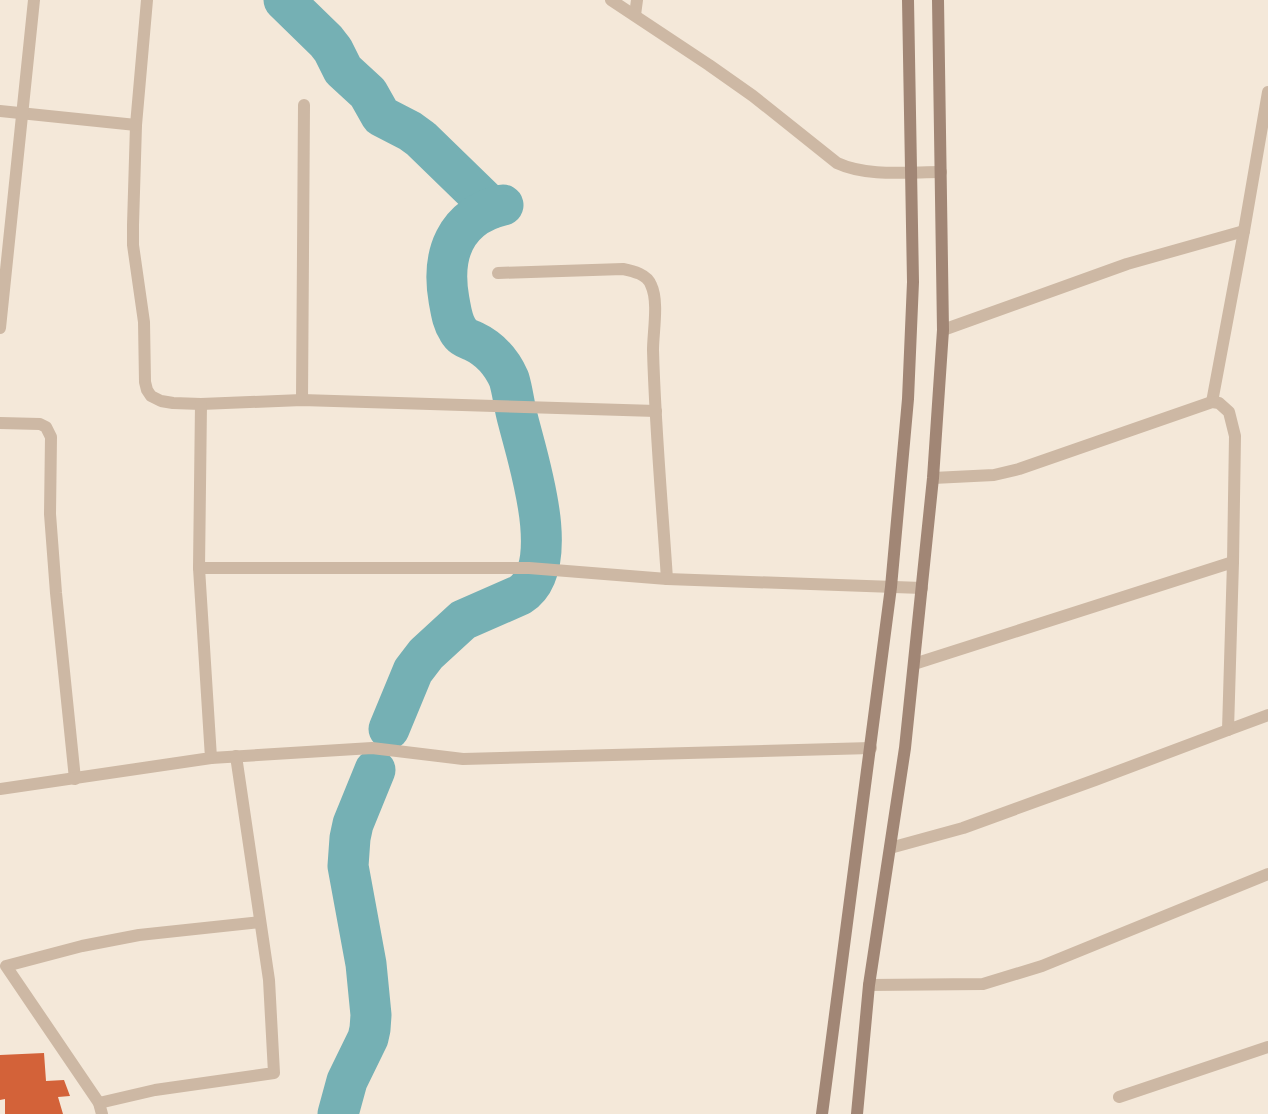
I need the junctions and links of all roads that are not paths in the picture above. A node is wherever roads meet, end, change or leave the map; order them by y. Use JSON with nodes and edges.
{"nodes":[{"id":1,"x":34,"y":0,"type":"edge"},
{"id":2,"x":147,"y":0,"type":"edge"},
{"id":3,"x":612,"y":0,"type":"edge"},
{"id":4,"x":638,"y":0,"type":"edge"},
{"id":5,"x":908,"y":0,"type":"edge"},
{"id":6,"x":938,"y":0,"type":"edge"},
{"id":7,"x":636,"y":15,"type":"junction"},
{"id":8,"x":1268,"y":92,"type":"edge"},
{"id":9,"x":304,"y":105,"type":"dead end"},
{"id":10,"x":0,"y":110,"type":"edge"},
{"id":11,"x":22,"y":112,"type":"junction"},
{"id":12,"x":136,"y":125,"type":"junction"},
{"id":13,"x":910,"y":172,"type":"junction"},
{"id":14,"x":941,"y":172,"type":"junction"},
{"id":15,"x":1244,"y":231,"type":"junction"},
{"id":16,"x":498,"y":273,"type":"dead end"},
{"id":17,"x":0,"y":328,"type":"edge"},
{"id":18,"x":944,"y":330,"type":"junction"},
{"id":19,"x":302,"y":400,"type":"junction"},
{"id":20,"x":1212,"y":402,"type":"junction"},
{"id":21,"x":201,"y":404,"type":"junction"},
{"id":22,"x":656,"y":411,"type":"junction"},
{"id":23,"x":0,"y":423,"type":"edge"},
{"id":24,"x":933,"y":478,"type":"junction"},
{"id":25,"x":1233,"y":562,"type":"junction"},
{"id":26,"x":199,"y":568,"type":"junction"},
{"id":27,"x":667,"y":579,"type":"junction"},
{"id":28,"x":891,"y":587,"type":"junction"},
{"id":29,"x":922,"y":588,"type":"junction"},
{"id":30,"x":914,"y":664,"type":"junction"},
{"id":31,"x":1268,"y":714,"type":"edge"},
{"id":32,"x":1228,"y":730,"type":"junction"},
{"id":33,"x":871,"y":748,"type":"junction"},
{"id":34,"x":236,"y":756,"type":"junction"},
{"id":35,"x":211,"y":758,"type":"junction"},
{"id":36,"x":75,"y":779,"type":"junction"},
{"id":37,"x":0,"y":789,"type":"edge"},
{"id":38,"x":890,"y":848,"type":"junction"},
{"id":39,"x":1268,"y":874,"type":"edge"},
{"id":40,"x":260,"y":922,"type":"junction"},
{"id":41,"x":869,"y":985,"type":"junction"},
{"id":42,"x":1268,"y":1046,"type":"edge"},
{"id":43,"x":1119,"y":1096,"type":"dead end"},
{"id":44,"x":100,"y":1108,"type":"edge"},
{"id":45,"x":822,"y":1114,"type":"edge"},
{"id":46,"x":856,"y":1114,"type":"edge"}],
"edges":[{"from":1,"to":11,"type":"street"},
{"from":2,"to":12,"type":"street"},
{"from":3,"to":7,"type":"street"},
{"from":4,"to":7,"type":"street"},
{"from":5,"to":13,"type":"street"},
{"from":6,"to":14,"type":"street"},
{"from":7,"to":13,"type":"street"},
{"from":8,"to":15,"type":"street"},
{"from":9,"to":19,"type":"street"},
{"from":10,"to":11,"type":"street"},
{"from":11,"to":12,"type":"street"},
{"from":11,"to":17,"type":"street"},
{"from":12,"to":21,"type":"street"},
{"from":13,"to":14,"type":"street"},
{"from":13,"to":28,"type":"street"},
{"from":14,"to":18,"type":"street"},
{"from":15,"to":18,"type":"street"},
{"from":15,"to":20,"type":"street"},
{"from":16,"to":22,"type":"street"},
{"from":18,"to":24,"type":"street"},
{"from":19,"to":21,"type":"street"},
{"from":19,"to":22,"type":"street"},
{"from":20,"to":24,"type":"street"},
{"from":20,"to":25,"type":"street"},
{"from":21,"to":26,"type":"street"},
{"from":22,"to":27,"type":"street"},
{"from":23,"to":36,"type":"street"},
{"from":24,"to":29,"type":"street"},
{"from":25,"to":30,"type":"street"},
{"from":25,"to":32,"type":"street"},
{"from":26,"to":27,"type":"street"},
{"from":26,"to":35,"type":"street"},
{"from":27,"to":28,"type":"street"},
{"from":28,"to":29,"type":"street"},
{"from":28,"to":33,"type":"street"},
{"from":29,"to":30,"type":"street"},
{"from":30,"to":38,"type":"street"},
{"from":31,"to":32,"type":"street"},
{"from":32,"to":38,"type":"street"},
{"from":33,"to":34,"type":"street"},
{"from":33,"to":45,"type":"street"},
{"from":34,"to":35,"type":"street"},
{"from":34,"to":40,"type":"street"},
{"from":35,"to":36,"type":"street"},
{"from":36,"to":37,"type":"street"},
{"from":38,"to":41,"type":"street"},
{"from":39,"to":41,"type":"street"},
{"from":40,"to":44,"type":"street"},
{"from":40,"to":44,"type":"street"},
{"from":41,"to":46,"type":"street"},
{"from":42,"to":43,"type":"street"}]}
